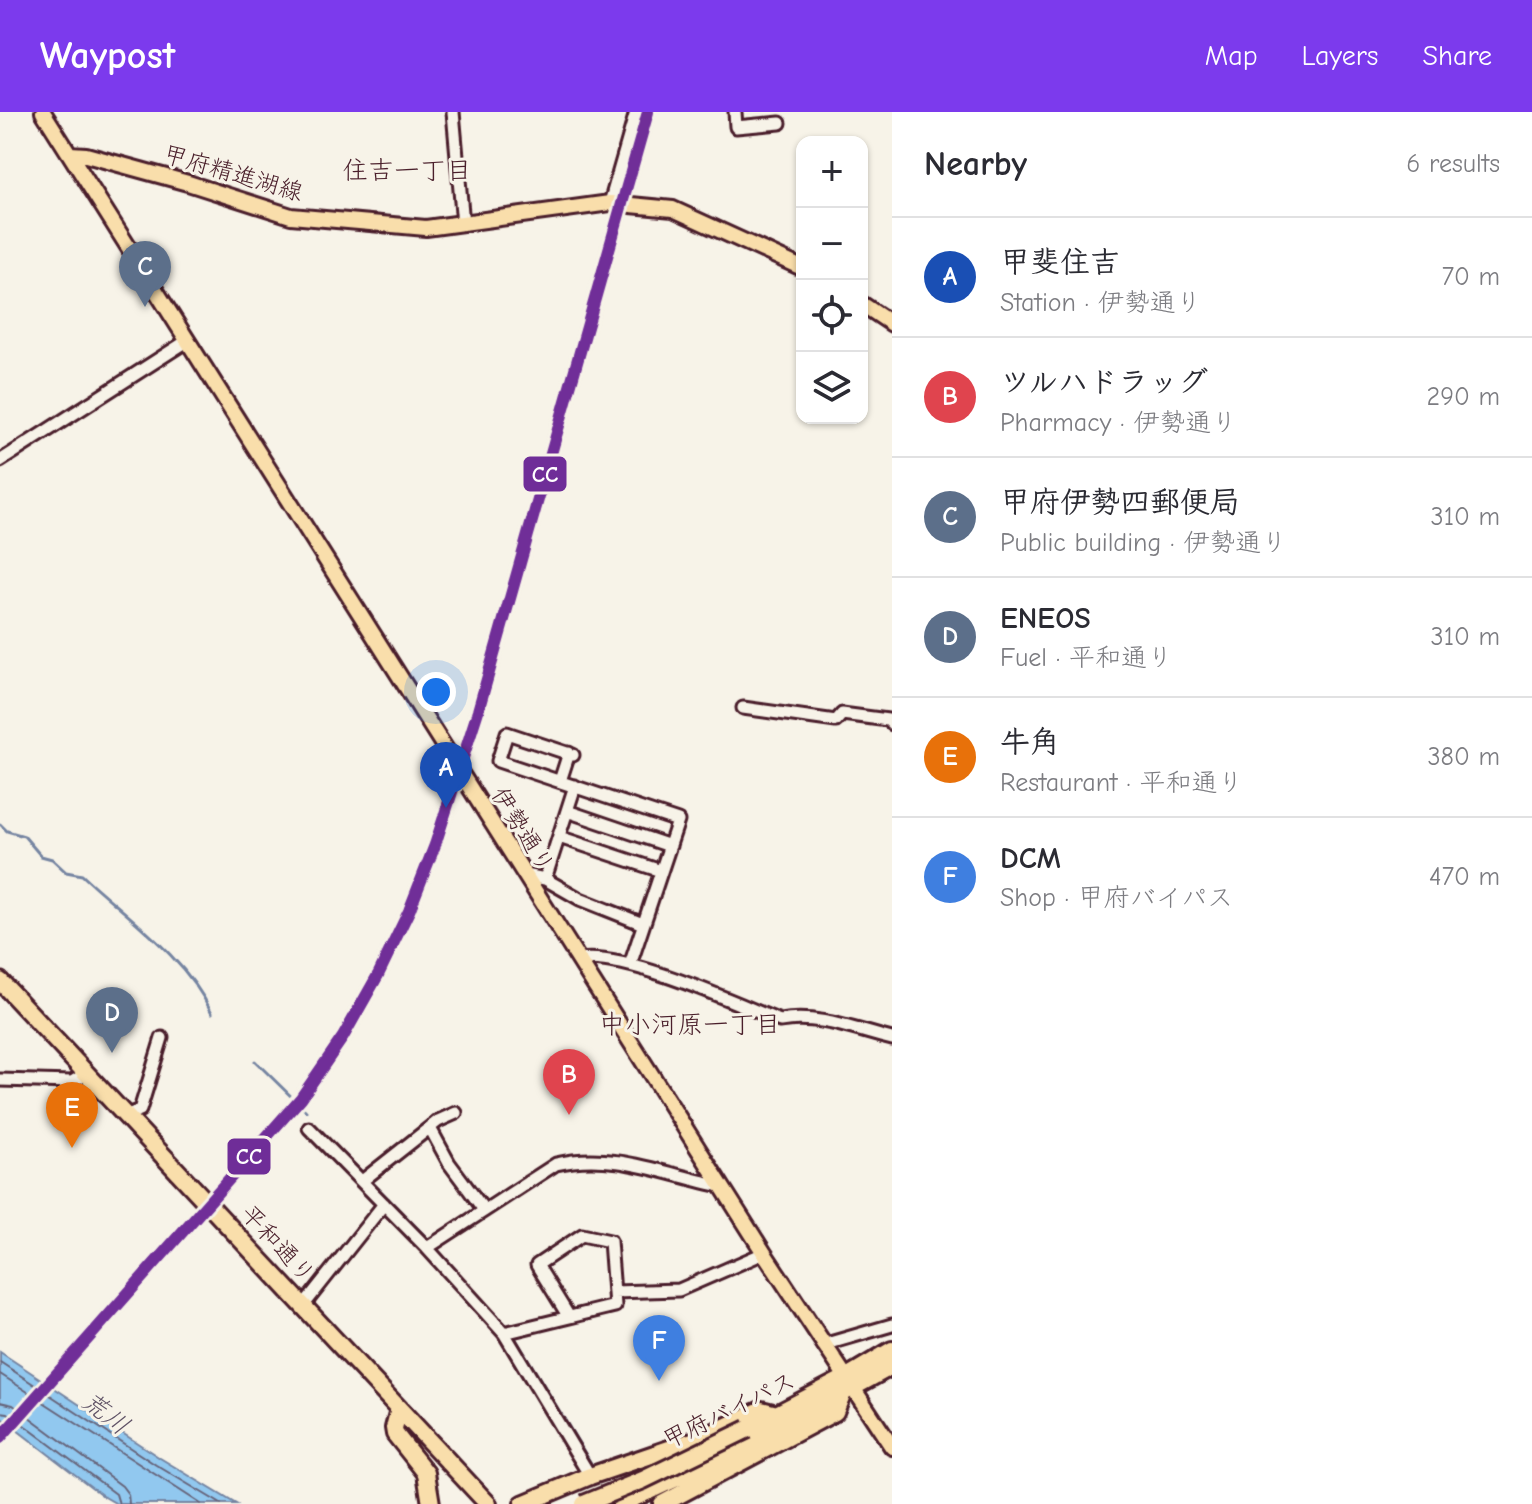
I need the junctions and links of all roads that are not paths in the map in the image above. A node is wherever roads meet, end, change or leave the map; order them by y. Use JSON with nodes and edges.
{"nodes":[{"id":1,"x":43,"y":112,"type":"edge"},
{"id":2,"x":453,"y":112,"type":"edge"},
{"id":3,"x":636,"y":112,"type":"edge"},
{"id":4,"x":735,"y":112,"type":"edge"},
{"id":5,"x":780,"y":123,"type":"dead end"},
{"id":6,"x":70,"y":154,"type":"junction"},
{"id":7,"x":610,"y":203,"type":"junction"},
{"id":8,"x":463,"y":224,"type":"junction"},
{"id":9,"x":796,"y":265,"type":"edge"},
{"id":10,"x":868,"y":308,"type":"edge"},
{"id":11,"x":892,"y":324,"type":"edge"},
{"id":12,"x":187,"y":341,"type":"junction"},
{"id":13,"x":0,"y":461,"type":"edge"},
{"id":14,"x":743,"y":708,"type":"dead end"},
{"id":15,"x":892,"y":724,"type":"edge"},
{"id":16,"x":560,"y":781,"type":"junction"},
{"id":17,"x":575,"y":786,"type":"junction"},
{"id":18,"x":567,"y":811,"type":"junction"},
{"id":19,"x":559,"y":837,"type":"junction"},
{"id":20,"x":670,"y":846,"type":"junction"},
{"id":21,"x":661,"y":871,"type":"junction"},
{"id":22,"x":525,"y":875,"type":"junction"},
{"id":23,"x":545,"y":879,"type":"junction"},
{"id":24,"x":643,"y":924,"type":"junction"},
{"id":25,"x":580,"y":960,"type":"junction"},
{"id":26,"x":630,"y":965,"type":"junction"},
{"id":27,"x":0,"y":981,"type":"edge"},
{"id":28,"x":162,"y":1038,"type":"dead end"},
{"id":29,"x":892,"y":1039,"type":"edge"},
{"id":30,"x":85,"y":1074,"type":"junction"},
{"id":31,"x":0,"y":1080,"type":"edge"},
{"id":32,"x":456,"y":1113,"type":"dead end"},
{"id":33,"x":125,"y":1116,"type":"junction"},
{"id":34,"x":309,"y":1128,"type":"dead end"},
{"id":35,"x":430,"y":1128,"type":"junction"},
{"id":36,"x":362,"y":1181,"type":"junction"},
{"id":37,"x":721,"y":1186,"type":"junction"},
{"id":38,"x":384,"y":1204,"type":"junction"},
{"id":39,"x":484,"y":1210,"type":"junction"},
{"id":40,"x":427,"y":1248,"type":"junction"},
{"id":41,"x":764,"y":1253,"type":"junction"},
{"id":42,"x":614,"y":1292,"type":"junction"},
{"id":43,"x":303,"y":1306,"type":"junction"},
{"id":44,"x":569,"y":1317,"type":"junction"},
{"id":45,"x":892,"y":1325,"type":"edge"},
{"id":46,"x":504,"y":1333,"type":"junction"},
{"id":47,"x":823,"y":1345,"type":"junction"},
{"id":48,"x":892,"y":1350,"type":"edge"},
{"id":49,"x":892,"y":1366,"type":"edge"},
{"id":50,"x":846,"y":1388,"type":"junction"},
{"id":51,"x":399,"y":1409,"type":"junction"},
{"id":52,"x":777,"y":1414,"type":"junction"},
{"id":53,"x":751,"y":1436,"type":"junction"},
{"id":54,"x":892,"y":1447,"type":"edge"},
{"id":55,"x":590,"y":1476,"type":"junction"},
{"id":56,"x":431,"y":1504,"type":"edge"},
{"id":57,"x":488,"y":1504,"type":"edge"},
{"id":58,"x":523,"y":1504,"type":"edge"},
{"id":59,"x":584,"y":1504,"type":"edge"},
{"id":60,"x":621,"y":1504,"type":"edge"},
{"id":61,"x":662,"y":1504,"type":"edge"}],
"edges":[{"from":1,"to":6,"type":"main road","name":"伊勢通り"},
{"from":2,"to":8,"type":"street"},
{"from":3,"to":7,"type":"street"},
{"from":4,"to":5,"type":"street"},
{"from":6,"to":8,"type":"main road","name":"甲府精進湖線"},
{"from":6,"to":12,"type":"main road","name":"伊勢通り"},
{"from":7,"to":8,"type":"main road","name":"甲府精進湖線"},
{"from":7,"to":9,"type":"main road","name":"甲府精進湖線"},
{"from":10,"to":11,"type":"main road"},
{"from":12,"to":13,"type":"street"},
{"from":12,"to":22,"type":"main road","name":"伊勢通り"},
{"from":14,"to":15,"type":"street"},
{"from":16,"to":16,"type":"street"},
{"from":16,"to":17,"type":"street"},
{"from":17,"to":18,"type":"street"},
{"from":17,"to":20,"type":"street"},
{"from":18,"to":19,"type":"street"},
{"from":18,"to":20,"type":"street"},
{"from":19,"to":21,"type":"street"},
{"from":19,"to":23,"type":"street"},
{"from":20,"to":21,"type":"street"},
{"from":21,"to":24,"type":"street"},
{"from":22,"to":23,"type":"street"},
{"from":22,"to":25,"type":"main road","name":"伊勢通り"},
{"from":23,"to":24,"type":"street"},
{"from":24,"to":26,"type":"street"},
{"from":25,"to":26,"type":"street"},
{"from":25,"to":37,"type":"main road","name":"伊勢通り"},
{"from":26,"to":29,"type":"street"},
{"from":27,"to":30,"type":"highway","name":"平和通り"},
{"from":28,"to":33,"type":"street"},
{"from":30,"to":31,"type":"street"},
{"from":30,"to":33,"type":"highway","name":"平和通り"},
{"from":32,"to":35,"type":"street"},
{"from":33,"to":43,"type":"highway","name":"平和通り"},
{"from":34,"to":36,"type":"street"},
{"from":35,"to":36,"type":"street"},
{"from":35,"to":39,"type":"street"},
{"from":36,"to":38,"type":"street"},
{"from":37,"to":39,"type":"street"},
{"from":37,"to":41,"type":"main road","name":"伊勢通り"},
{"from":38,"to":40,"type":"street"},
{"from":38,"to":43,"type":"street"},
{"from":39,"to":40,"type":"street"},
{"from":40,"to":46,"type":"street"},
{"from":41,"to":42,"type":"street"},
{"from":41,"to":47,"type":"main road","name":"伊勢通り"},
{"from":42,"to":44,"type":"street"},
{"from":42,"to":44,"type":"street"},
{"from":43,"to":51,"type":"highway","name":"平和通り"},
{"from":44,"to":46,"type":"street"},
{"from":45,"to":47,"type":"street"},
{"from":46,"to":55,"type":"street"},
{"from":47,"to":50,"type":"main road","name":"伊勢通り"},
{"from":48,"to":50,"type":"highway","name":"甲府バイパス"},
{"from":49,"to":50,"type":"highway","name":"甲府バイパス"},
{"from":50,"to":52,"type":"highway","name":"甲府バイパス"},
{"from":50,"to":53,"type":"highway","name":"甲府バイパス"},
{"from":50,"to":54,"type":"main road","name":"伊勢通り"},
{"from":50,"to":61,"type":"highway"},
{"from":51,"to":56,"type":"highway"},
{"from":51,"to":57,"type":"highway","name":"平和通り"},
{"from":52,"to":53,"type":"highway","name":"甲府バイパス"},
{"from":52,"to":55,"type":"highway"},
{"from":53,"to":59,"type":"highway","name":"甲府バイパス","bridge":true},
{"from":53,"to":60,"type":"highway","name":"甲府バイパス"},
{"from":55,"to":58,"type":"highway"}]}
